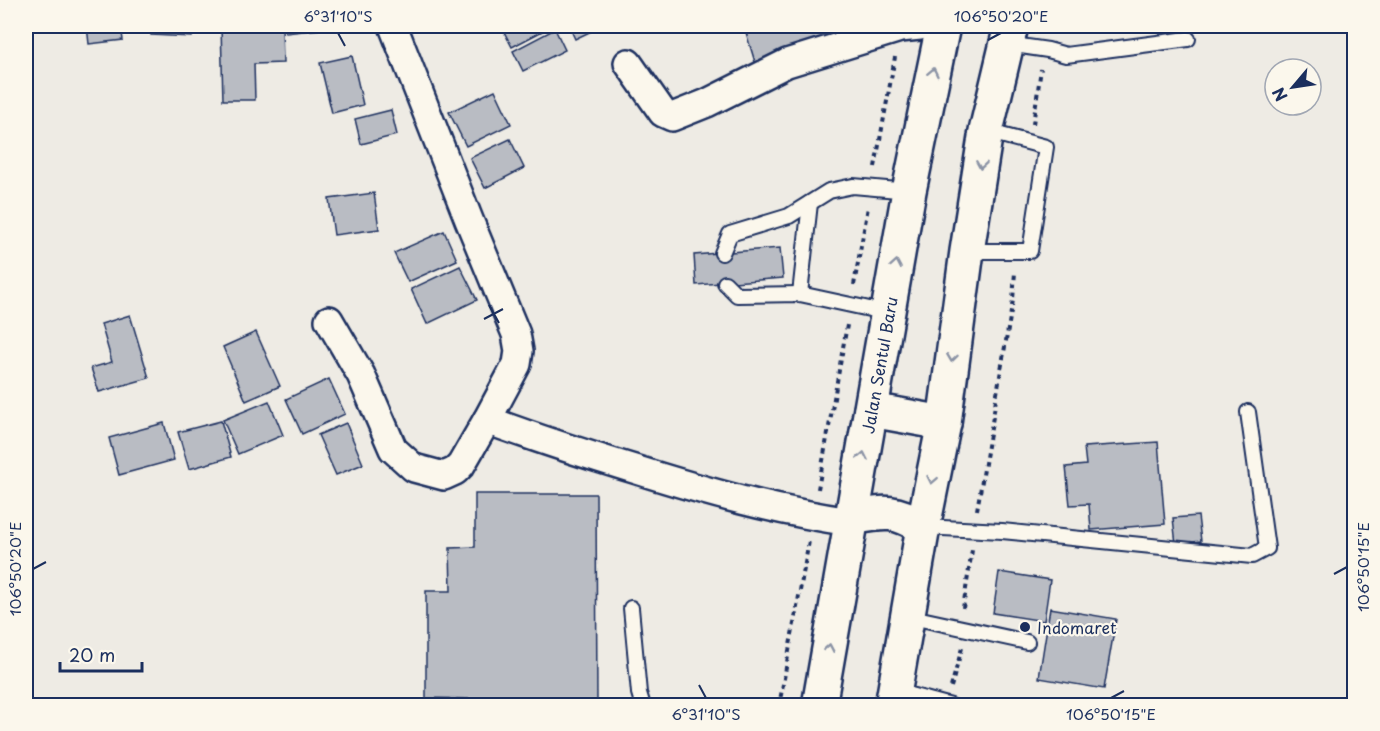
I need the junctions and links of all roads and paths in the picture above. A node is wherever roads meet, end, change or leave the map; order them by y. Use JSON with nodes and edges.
{"nodes":[{"id":1,"x":393,"y":26,"type":"edge"},
{"id":2,"x":943,"y":26,"type":"edge"},
{"id":3,"x":910,"y":27,"type":"edge"},
{"id":4,"x":1009,"y":34,"type":"edge"},
{"id":5,"x":1188,"y":39,"type":"dead end"},
{"id":6,"x":1048,"y":50,"type":"junction"},
{"id":7,"x":628,"y":63,"type":"dead end"},
{"id":8,"x":986,"y":131,"type":"junction"},
{"id":9,"x":1029,"y":144,"type":"junction"},
{"id":10,"x":872,"y":187,"type":"junction"},
{"id":11,"x":909,"y":191,"type":"junction"},
{"id":12,"x":810,"y":203,"type":"junction"},
{"id":13,"x":967,"y":250,"type":"junction"},
{"id":14,"x":1016,"y":252,"type":"junction"},
{"id":15,"x":722,"y":253,"type":"dead end"},
{"id":16,"x":725,"y":283,"type":"dead end"},
{"id":17,"x":800,"y":294,"type":"junction"},
{"id":18,"x":851,"y":306,"type":"junction"},
{"id":19,"x":888,"y":313,"type":"junction"},
{"id":20,"x":329,"y":320,"type":"dead end"},
{"id":21,"x":871,"y":411,"type":"junction"},
{"id":22,"x":1248,"y":412,"type":"dead end"},
{"id":23,"x":487,"y":420,"type":"junction"},
{"id":24,"x":944,"y":423,"type":"junction"},
{"id":25,"x":813,"y":517,"type":"junction"},
{"id":26,"x":851,"y":520,"type":"junction"},
{"id":27,"x":923,"y":527,"type":"junction"},
{"id":28,"x":975,"y":530,"type":"junction"},
{"id":29,"x":631,"y":608,"type":"dead end"},
{"id":30,"x":907,"y":616,"type":"junction"},
{"id":31,"x":961,"y":626,"type":"junction"},
{"id":32,"x":1027,"y":642,"type":"dead end"},
{"id":33,"x":893,"y":698,"type":"edge"},
{"id":34,"x":643,"y":705,"type":"edge"},
{"id":35,"x":779,"y":705,"type":"edge"},
{"id":36,"x":819,"y":705,"type":"edge"},
{"id":37,"x":948,"y":705,"type":"edge"}],
"edges":[{"from":1,"to":23,"type":"street"},
{"from":11,"to":2,"type":"main road","name":"Jalan Sentul Baru","one_way":true},
{"from":3,"to":7,"type":"street"},
{"from":3,"to":10,"type":"path"},
{"from":4,"to":6,"type":"lane"},
{"from":4,"to":8,"type":"main road"},
{"from":5,"to":6,"type":"lane"},
{"from":6,"to":9,"type":"path"},
{"from":8,"to":9,"type":"lane"},
{"from":8,"to":13,"type":"main road","one_way":true},
{"from":9,"to":14,"type":"lane"},
{"from":10,"to":11,"type":"lane"},
{"from":10,"to":12,"type":"lane"},
{"from":10,"to":18,"type":"path"},
{"from":19,"to":11,"type":"main road","name":"Jalan Sentul Baru","one_way":true},
{"from":12,"to":15,"type":"lane"},
{"from":12,"to":17,"type":"lane"},
{"from":13,"to":14,"type":"lane"},
{"from":13,"to":24,"type":"main road","one_way":true},
{"from":14,"to":28,"type":"path"},
{"from":16,"to":17,"type":"lane"},
{"from":17,"to":18,"type":"lane"},
{"from":18,"to":19,"type":"lane"},
{"from":18,"to":25,"type":"path"},
{"from":19,"to":21,"type":"main road","name":"Jalan Sentul Baru"},
{"from":20,"to":23,"type":"street"},
{"from":21,"to":24,"type":"main road"},
{"from":26,"to":21,"type":"main road","name":"Jalan Sentul Baru","one_way":true},
{"from":22,"to":28,"type":"lane"},
{"from":23,"to":25,"type":"street"},
{"from":24,"to":27,"type":"main road","one_way":true},
{"from":25,"to":26,"type":"street"},
{"from":25,"to":35,"type":"path"},
{"from":26,"to":27,"type":"main road"},
{"from":36,"to":26,"type":"main road","name":"Jalan Sentul Baru","one_way":true},
{"from":27,"to":28,"type":"lane"},
{"from":27,"to":30,"type":"main road"},
{"from":28,"to":31,"type":"path"},
{"from":29,"to":34,"type":"lane"},
{"from":30,"to":31,"type":"lane"},
{"from":30,"to":33,"type":"main road"},
{"from":31,"to":32,"type":"lane"},
{"from":31,"to":37,"type":"path"},
{"from":33,"to":37,"type":"lane"}]}
